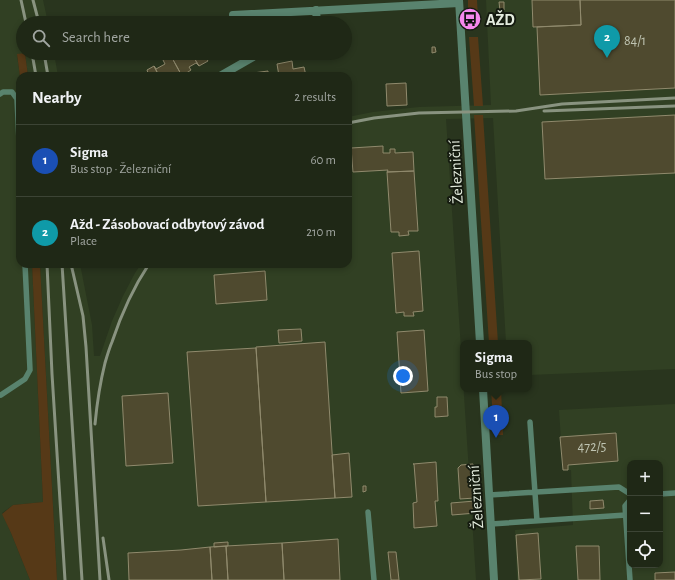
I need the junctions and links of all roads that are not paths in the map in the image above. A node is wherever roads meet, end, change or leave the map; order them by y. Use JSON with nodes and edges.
{"nodes":[{"id":1,"x":459,"y":2,"type":"edge"},
{"id":2,"x":316,"y":10,"type":"junction"},
{"id":3,"x":233,"y":15,"type":"dead end"},
{"id":4,"x":316,"y":16,"type":"edge"},
{"id":5,"x":248,"y":60,"type":"edge"},
{"id":6,"x":227,"y":72,"type":"edge"},
{"id":7,"x":0,"y":94,"type":"edge"},
{"id":8,"x":16,"y":98,"type":"edge"},
{"id":9,"x":25,"y":268,"type":"edge"},
{"id":10,"x":480,"y":340,"type":"edge"},
{"id":11,"x":483,"y":392,"type":"edge"},
{"id":12,"x":0,"y":395,"type":"edge"},
{"id":13,"x":530,"y":422,"type":"dead end"},
{"id":14,"x":535,"y":492,"type":"junction"},
{"id":15,"x":627,"y":492,"type":"edge"},
{"id":16,"x":675,"y":493,"type":"edge"},
{"id":17,"x":663,"y":494,"type":"edge"},
{"id":18,"x":489,"y":496,"type":"junction"},
{"id":19,"x":627,"y":504,"type":"edge"},
{"id":20,"x":368,"y":512,"type":"dead end"},
{"id":21,"x":626,"y":515,"type":"junction"},
{"id":22,"x":536,"y":521,"type":"junction"},
{"id":23,"x":491,"y":524,"type":"junction"},
{"id":24,"x":374,"y":580,"type":"edge"},
{"id":25,"x":494,"y":580,"type":"edge"},
{"id":26,"x":630,"y":580,"type":"edge"}],
"edges":[{"from":1,"to":2,"type":"street"},
{"from":1,"to":10,"type":"street","name":"Železniční"},
{"from":2,"to":3,"type":"street"},
{"from":2,"to":4,"type":"street"},
{"from":5,"to":6,"type":"street"},
{"from":7,"to":8,"type":"lane"},
{"from":9,"to":12,"type":"lane"},
{"from":11,"to":18,"type":"street","name":"Železniční"},
{"from":13,"to":14,"type":"lane"},
{"from":14,"to":15,"type":"lane"},
{"from":14,"to":18,"type":"lane"},
{"from":14,"to":22,"type":"lane"},
{"from":16,"to":17,"type":"lane"},
{"from":18,"to":23,"type":"street","name":"Železniční"},
{"from":19,"to":21,"type":"lane"},
{"from":20,"to":24,"type":"lane"},
{"from":21,"to":22,"type":"lane"},
{"from":21,"to":26,"type":"lane"},
{"from":22,"to":23,"type":"lane"},
{"from":23,"to":25,"type":"street","name":"Železniční"}]}
